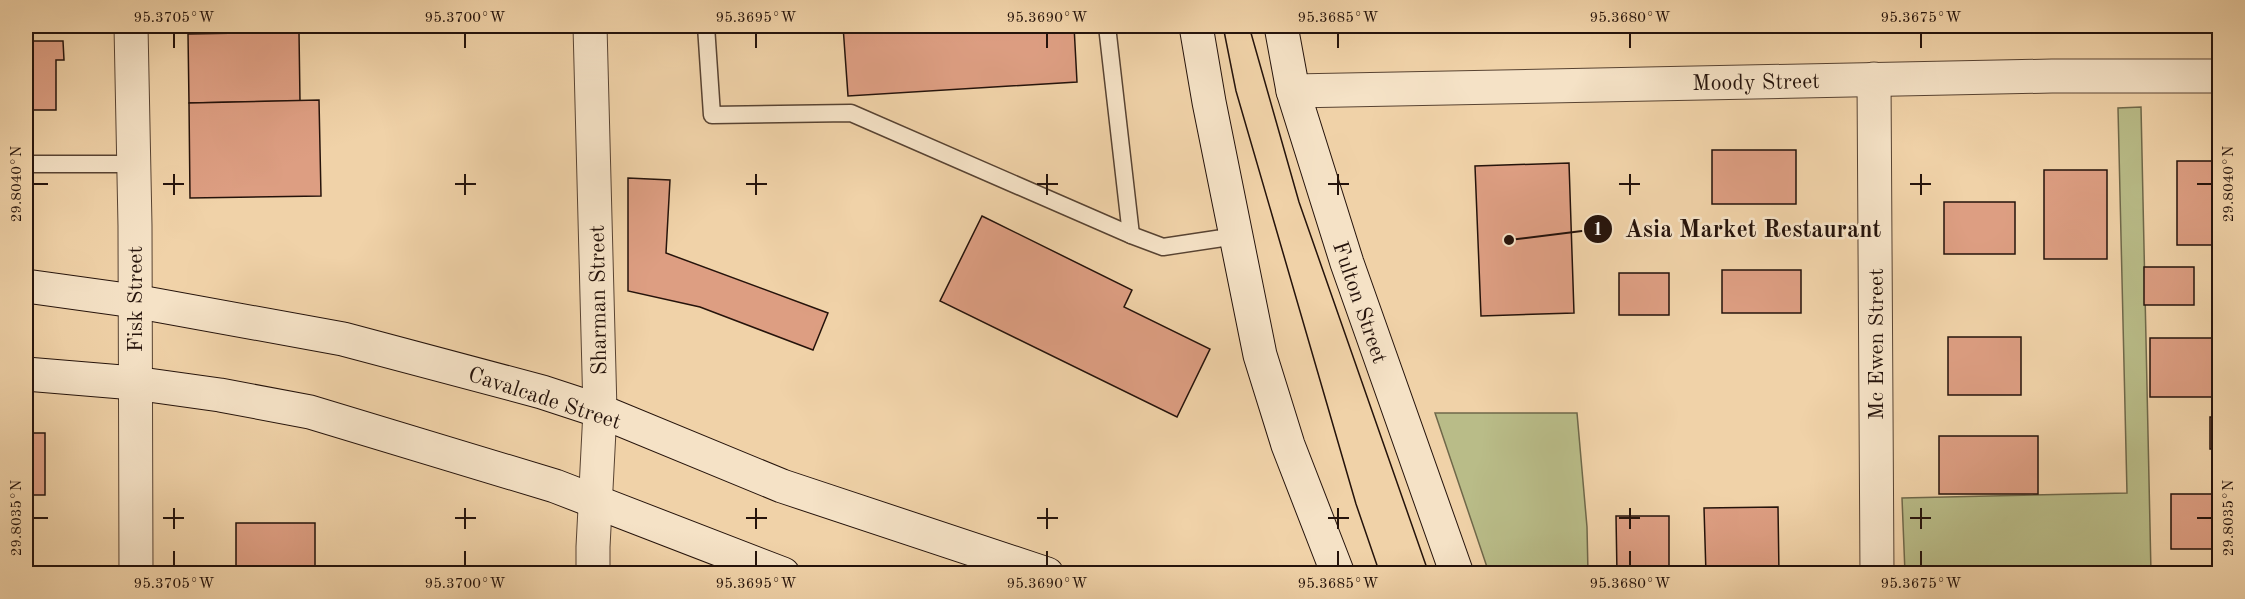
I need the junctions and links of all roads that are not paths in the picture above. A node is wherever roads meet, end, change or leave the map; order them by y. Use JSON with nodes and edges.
{"nodes":[{"id":1,"x":131,"y":26,"type":"edge"},
{"id":2,"x":590,"y":26,"type":"edge"},
{"id":3,"x":706,"y":26,"type":"edge"},
{"id":4,"x":1107,"y":26,"type":"edge"},
{"id":5,"x":1196,"y":26,"type":"edge"},
{"id":6,"x":1281,"y":26,"type":"edge"},
{"id":7,"x":2220,"y":76,"type":"edge"},
{"id":8,"x":1874,"y":79,"type":"junction"},
{"id":9,"x":1293,"y":91,"type":"junction"},
{"id":10,"x":26,"y":164,"type":"edge"},
{"id":11,"x":132,"y":164,"type":"junction"},
{"id":12,"x":1131,"y":235,"type":"junction"},
{"id":13,"x":1236,"y":237,"type":"junction"},
{"id":14,"x":26,"y":286,"type":"edge"},
{"id":15,"x":134,"y":301,"type":"junction"},
{"id":16,"x":26,"y":374,"type":"edge"},
{"id":17,"x":134,"y":383,"type":"junction"},
{"id":18,"x":600,"y":411,"type":"junction"},
{"id":19,"x":595,"y":502,"type":"junction"},
{"id":20,"x":136,"y":573,"type":"edge"},
{"id":21,"x":593,"y":573,"type":"edge"},
{"id":22,"x":783,"y":573,"type":"edge"},
{"id":23,"x":1047,"y":573,"type":"edge"},
{"id":24,"x":1338,"y":573,"type":"edge"},
{"id":25,"x":1457,"y":573,"type":"edge"},
{"id":26,"x":1876,"y":573,"type":"edge"}],
"edges":[{"from":1,"to":11,"type":"main road","name":"Fisk Street"},
{"from":2,"to":18,"type":"main road","name":"Sharman Street"},
{"from":3,"to":12,"type":"lane"},
{"from":4,"to":12,"type":"lane"},
{"from":5,"to":13,"type":"main road"},
{"from":6,"to":9,"type":"main road","name":"Fulton Street"},
{"from":7,"to":8,"type":"main road","name":"Moody Street"},
{"from":8,"to":9,"type":"main road","name":"Moody Street"},
{"from":8,"to":26,"type":"main road","name":"Mc Ewen Street"},
{"from":9,"to":25,"type":"main road","name":"Fulton Street"},
{"from":10,"to":11,"type":"lane"},
{"from":11,"to":15,"type":"main road","name":"Fisk Street"},
{"from":12,"to":13,"type":"lane"},
{"from":13,"to":24,"type":"main road"},
{"from":14,"to":15,"type":"main road","name":"Cavalcade Street"},
{"from":15,"to":17,"type":"main road","name":"Fisk Street"},
{"from":15,"to":18,"type":"main road","name":"Cavalcade Street"},
{"from":16,"to":17,"type":"main road"},
{"from":17,"to":19,"type":"main road"},
{"from":17,"to":20,"type":"main road","name":"Fisk Street"},
{"from":18,"to":19,"type":"main road","name":"Sharman Street"},
{"from":18,"to":23,"type":"main road","name":"Cavalcade Street"},
{"from":19,"to":21,"type":"main road","name":"Sharman Street"},
{"from":19,"to":22,"type":"main road"}]}
